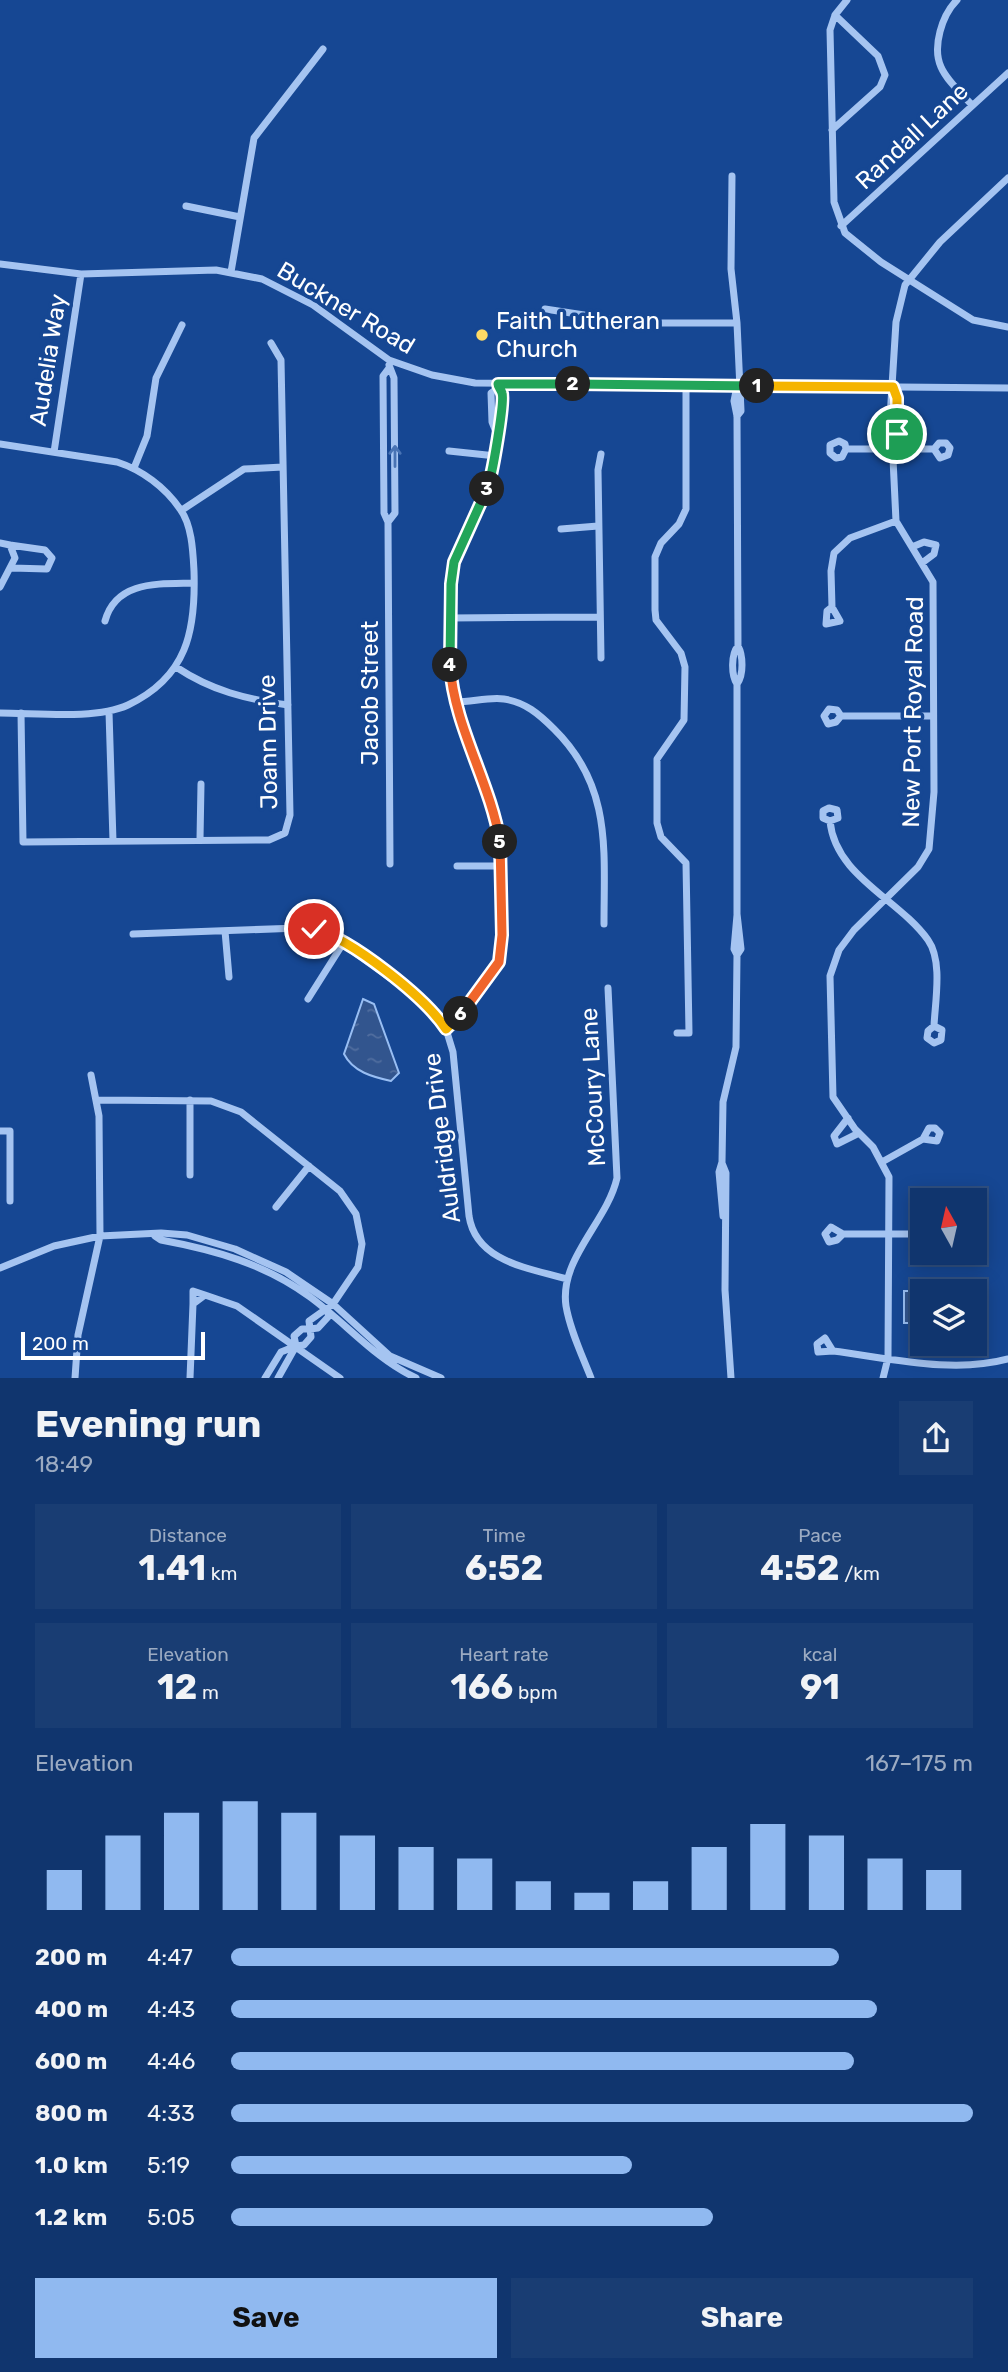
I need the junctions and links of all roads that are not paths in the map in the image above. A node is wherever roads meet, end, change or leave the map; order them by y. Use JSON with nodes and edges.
{"nodes":[{"id":1,"x":847,"y":0,"type":"edge"},
{"id":2,"x":957,"y":0,"type":"edge"},
{"id":3,"x":835,"y":15,"type":"junction"},
{"id":4,"x":323,"y":49,"type":"dead end"},
{"id":5,"x":1008,"y":73,"type":"edge"},
{"id":6,"x":270,"y":100,"type":"dead end"},
{"id":7,"x":972,"y":105,"type":"junction"},
{"id":8,"x":278,"y":106,"type":"junction"},
{"id":9,"x":832,"y":130,"type":"junction"},
{"id":10,"x":732,"y":176,"type":"dead end"},
{"id":11,"x":1008,"y":178,"type":"edge"},
{"id":12,"x":186,"y":206,"type":"dead end"},
{"id":13,"x":240,"y":217,"type":"junction"},
{"id":14,"x":841,"y":226,"type":"junction"},
{"id":15,"x":0,"y":264,"type":"edge"},
{"id":16,"x":231,"y":272,"type":"junction"},
{"id":17,"x":81,"y":274,"type":"junction"},
{"id":18,"x":908,"y":279,"type":"junction"},
{"id":19,"x":545,"y":309,"type":"dead end"},
{"id":20,"x":737,"y":323,"type":"junction"},
{"id":21,"x":182,"y":325,"type":"dead end"},
{"id":22,"x":1008,"y":327,"type":"edge"},
{"id":23,"x":271,"y":342,"type":"dead end"},
{"id":24,"x":389,"y":364,"type":"junction"},
{"id":25,"x":498,"y":386,"type":"junction"},
{"id":26,"x":686,"y":386,"type":"junction"},
{"id":27,"x":737,"y":386,"type":"junction"},
{"id":28,"x":893,"y":387,"type":"junction"},
{"id":29,"x":1008,"y":388,"type":"edge"},
{"id":30,"x":0,"y":444,"type":"edge"},
{"id":31,"x":891,"y":448,"type":"junction"},
{"id":32,"x":846,"y":449,"type":"dead end"},
{"id":33,"x":934,"y":449,"type":"dead end"},
{"id":34,"x":449,"y":451,"type":"dead end"},
{"id":35,"x":54,"y":452,"type":"junction"},
{"id":36,"x":601,"y":454,"type":"dead end"},
{"id":37,"x":496,"y":456,"type":"junction"},
{"id":38,"x":283,"y":467,"type":"junction"},
{"id":39,"x":134,"y":468,"type":"junction"},
{"id":40,"x":182,"y":510,"type":"junction"},
{"id":41,"x":896,"y":521,"type":"junction"},
{"id":42,"x":388,"y":522,"type":"junction"},
{"id":43,"x":598,"y":526,"type":"junction"},
{"id":44,"x":561,"y":528,"type":"dead end"},
{"id":45,"x":0,"y":542,"type":"edge"},
{"id":46,"x":10,"y":545,"type":"junction"},
{"id":47,"x":912,"y":547,"type":"junction"},
{"id":48,"x":922,"y":563,"type":"junction"},
{"id":49,"x":12,"y":568,"type":"junction"},
{"id":50,"x":194,"y":583,"type":"junction"},
{"id":51,"x":0,"y":587,"type":"edge"},
{"id":52,"x":832,"y":607,"type":"dead end"},
{"id":53,"x":600,"y":617,"type":"junction"},
{"id":54,"x":450,"y":618,"type":"junction"},
{"id":55,"x":105,"y":621,"type":"dead end"},
{"id":56,"x":601,"y":658,"type":"dead end"},
{"id":57,"x":176,"y":667,"type":"junction"},
{"id":58,"x":456,"y":702,"type":"junction"},
{"id":59,"x":288,"y":705,"type":"junction"},
{"id":60,"x":109,"y":712,"type":"junction"},
{"id":61,"x":0,"y":713,"type":"edge"},
{"id":62,"x":21,"y":713,"type":"junction"},
{"id":63,"x":841,"y":716,"type":"dead end"},
{"id":64,"x":933,"y":716,"type":"junction"},
{"id":65,"x":201,"y":784,"type":"dead end"},
{"id":66,"x":830,"y":821,"type":"dead end"},
{"id":67,"x":200,"y":839,"type":"junction"},
{"id":68,"x":113,"y":841,"type":"junction"},
{"id":69,"x":390,"y":864,"type":"dead end"},
{"id":70,"x":457,"y":866,"type":"dead end"},
{"id":71,"x":502,"y":866,"type":"junction"},
{"id":72,"x":886,"y":899,"type":"junction"},
{"id":73,"x":604,"y":924,"type":"dead end"},
{"id":74,"x":225,"y":931,"type":"junction"},
{"id":75,"x":133,"y":934,"type":"dead end"},
{"id":76,"x":344,"y":942,"type":"junction"},
{"id":77,"x":229,"y":977,"type":"dead end"},
{"id":78,"x":608,"y":988,"type":"dead end"},
{"id":79,"x":308,"y":999,"type":"dead end"},
{"id":80,"x":934,"y":1026,"type":"dead end"},
{"id":81,"x":446,"y":1029,"type":"junction"},
{"id":82,"x":677,"y":1033,"type":"dead end"},
{"id":83,"x":90,"y":1075,"type":"dead end"},
{"id":84,"x":97,"y":1100,"type":"junction"},
{"id":85,"x":190,"y":1100,"type":"junction"},
{"id":86,"x":848,"y":1118,"type":"junction"},
{"id":87,"x":0,"y":1131,"type":"edge"},
{"id":88,"x":859,"y":1133,"type":"junction"},
{"id":89,"x":923,"y":1139,"type":"dead end"},
{"id":90,"x":881,"y":1162,"type":"junction"},
{"id":91,"x":309,"y":1167,"type":"junction"},
{"id":92,"x":190,"y":1175,"type":"dead end"},
{"id":93,"x":10,"y":1201,"type":"dead end"},
{"id":94,"x":276,"y":1207,"type":"dead end"},
{"id":95,"x":843,"y":1234,"type":"dead end"},
{"id":96,"x":889,"y":1234,"type":"junction"},
{"id":97,"x":910,"y":1234,"type":"edge"},
{"id":98,"x":100,"y":1236,"type":"junction"},
{"id":99,"x":0,"y":1268,"type":"edge"},
{"id":100,"x":567,"y":1279,"type":"junction"},
{"id":101,"x":330,"y":1307,"type":"junction"},
{"id":102,"x":296,"y":1346,"type":"junction"},
{"id":103,"x":833,"y":1351,"type":"dead end"},
{"id":104,"x":888,"y":1358,"type":"junction"},
{"id":105,"x":1008,"y":1359,"type":"edge"},
{"id":106,"x":75,"y":1378,"type":"edge"},
{"id":107,"x":190,"y":1378,"type":"edge"},
{"id":108,"x":265,"y":1378,"type":"edge"},
{"id":109,"x":278,"y":1378,"type":"edge"},
{"id":110,"x":341,"y":1378,"type":"edge"},
{"id":111,"x":416,"y":1378,"type":"edge"},
{"id":112,"x":441,"y":1378,"type":"edge"},
{"id":113,"x":590,"y":1378,"type":"edge"},
{"id":114,"x":732,"y":1378,"type":"edge"},
{"id":115,"x":883,"y":1378,"type":"edge"}],
"edges":[{"from":1,"to":3,"type":"street"},
{"from":2,"to":7,"type":"street"},
{"from":3,"to":9,"type":"street"},
{"from":3,"to":9,"type":"street"},
{"from":4,"to":8,"type":"street"},
{"from":5,"to":7,"type":"street","name":"Randall Lane"},
{"from":6,"to":8,"type":"street"},
{"from":7,"to":14,"type":"street","name":"Randall Lane"},
{"from":8,"to":13,"type":"street"},
{"from":9,"to":14,"type":"street"},
{"from":10,"to":20,"type":"street"},
{"from":11,"to":18,"type":"street","name":"New Port Royal Road"},
{"from":12,"to":13,"type":"street"},
{"from":13,"to":16,"type":"street"},
{"from":14,"to":18,"type":"street"},
{"from":15,"to":17,"type":"street","name":"Buckner Road"},
{"from":16,"to":17,"type":"street","name":"Buckner Road"},
{"from":16,"to":24,"type":"street","name":"Buckner Road"},
{"from":17,"to":35,"type":"street","name":"Audelia Way"},
{"from":18,"to":22,"type":"street"},
{"from":18,"to":28,"type":"street","name":"New Port Royal Road"},
{"from":19,"to":20,"type":"street"},
{"from":20,"to":27,"type":"street"},
{"from":21,"to":39,"type":"street"},
{"from":23,"to":38,"type":"street","name":"Joann Drive"},
{"from":24,"to":25,"type":"street","name":"Buckner Road"},
{"from":24,"to":42,"type":"street","name":"Jacob Street"},
{"from":42,"to":24,"type":"street","name":"Jacob Street","one_way":true},
{"from":25,"to":26,"type":"street","name":"Buckner Road"},
{"from":25,"to":37,"type":"street"},
{"from":26,"to":27,"type":"street","name":"Buckner Road"},
{"from":26,"to":82,"type":"street"},
{"from":27,"to":28,"type":"street","name":"Buckner Road"},
{"from":27,"to":114,"type":"street"},
{"from":28,"to":29,"type":"street","name":"Buckner Road"},
{"from":28,"to":31,"type":"street","name":"New Port Royal Road"},
{"from":30,"to":35,"type":"street"},
{"from":31,"to":32,"type":"street"},
{"from":31,"to":33,"type":"street"},
{"from":31,"to":41,"type":"street","name":"New Port Royal Road"},
{"from":34,"to":37,"type":"street"},
{"from":35,"to":39,"type":"street"},
{"from":36,"to":43,"type":"street"},
{"from":37,"to":54,"type":"street"},
{"from":38,"to":40,"type":"street"},
{"from":38,"to":59,"type":"street","name":"Joann Drive"},
{"from":39,"to":40,"type":"street"},
{"from":40,"to":50,"type":"street"},
{"from":41,"to":47,"type":"street","name":"New Port Royal Road"},
{"from":41,"to":52,"type":"street"},
{"from":42,"to":69,"type":"street","name":"Jacob Street"},
{"from":43,"to":44,"type":"street"},
{"from":43,"to":53,"type":"street"},
{"from":45,"to":46,"type":"street"},
{"from":46,"to":49,"type":"street"},
{"from":46,"to":49,"type":"street"},
{"from":47,"to":48,"type":"street","name":"New Port Royal Road"},
{"from":47,"to":48,"type":"street","name":"New Port Royal Road"},
{"from":48,"to":64,"type":"street","name":"New Port Royal Road"},
{"from":49,"to":51,"type":"street"},
{"from":50,"to":55,"type":"street"},
{"from":50,"to":57,"type":"street"},
{"from":53,"to":54,"type":"street"},
{"from":53,"to":56,"type":"street"},
{"from":54,"to":58,"type":"street"},
{"from":57,"to":59,"type":"street"},
{"from":57,"to":60,"type":"street"},
{"from":58,"to":71,"type":"street"},
{"from":58,"to":73,"type":"street"},
{"from":59,"to":67,"type":"street","name":"Joann Drive"},
{"from":60,"to":62,"type":"street"},
{"from":60,"to":68,"type":"street"},
{"from":61,"to":62,"type":"street"},
{"from":62,"to":68,"type":"street","name":"Joann Drive"},
{"from":63,"to":64,"type":"street"},
{"from":64,"to":72,"type":"street","name":"New Port Royal Road"},
{"from":65,"to":67,"type":"street"},
{"from":66,"to":72,"type":"street"},
{"from":67,"to":68,"type":"street","name":"Joann Drive"},
{"from":70,"to":71,"type":"street"},
{"from":71,"to":81,"type":"street"},
{"from":72,"to":80,"type":"street"},
{"from":72,"to":86,"type":"street","name":"New Port Royal Road"},
{"from":74,"to":75,"type":"street","name":"Auldridge Drive"},
{"from":74,"to":76,"type":"street","name":"Auldridge Drive"},
{"from":74,"to":77,"type":"street"},
{"from":76,"to":79,"type":"street"},
{"from":76,"to":81,"type":"street","name":"Auldridge Drive"},
{"from":78,"to":100,"type":"street","name":"McCoury Lane"},
{"from":81,"to":100,"type":"street","name":"Auldridge Drive"},
{"from":83,"to":84,"type":"street"},
{"from":84,"to":85,"type":"street"},
{"from":84,"to":98,"type":"street"},
{"from":85,"to":91,"type":"street"},
{"from":85,"to":92,"type":"street"},
{"from":86,"to":88,"type":"street","name":"New Port Royal Road"},
{"from":86,"to":88,"type":"street"},
{"from":87,"to":93,"type":"street"},
{"from":88,"to":90,"type":"street","name":"New Port Royal Road"},
{"from":89,"to":90,"type":"street"},
{"from":90,"to":96,"type":"street","name":"New Port Royal Road"},
{"from":91,"to":94,"type":"street"},
{"from":91,"to":101,"type":"street"},
{"from":95,"to":96,"type":"street"},
{"from":96,"to":97,"type":"street"},
{"from":96,"to":104,"type":"street","name":"New Port Royal Road"},
{"from":98,"to":99,"type":"street"},
{"from":98,"to":101,"type":"street"},
{"from":98,"to":106,"type":"street"},
{"from":100,"to":113,"type":"street"},
{"from":101,"to":102,"type":"street"},
{"from":101,"to":111,"type":"street"},
{"from":101,"to":112,"type":"street"},
{"from":102,"to":107,"type":"street"},
{"from":102,"to":108,"type":"street"},
{"from":102,"to":109,"type":"street"},
{"from":102,"to":110,"type":"street"},
{"from":103,"to":104,"type":"street"},
{"from":104,"to":105,"type":"street"},
{"from":104,"to":115,"type":"street","name":"New Port Royal Road"}]}
